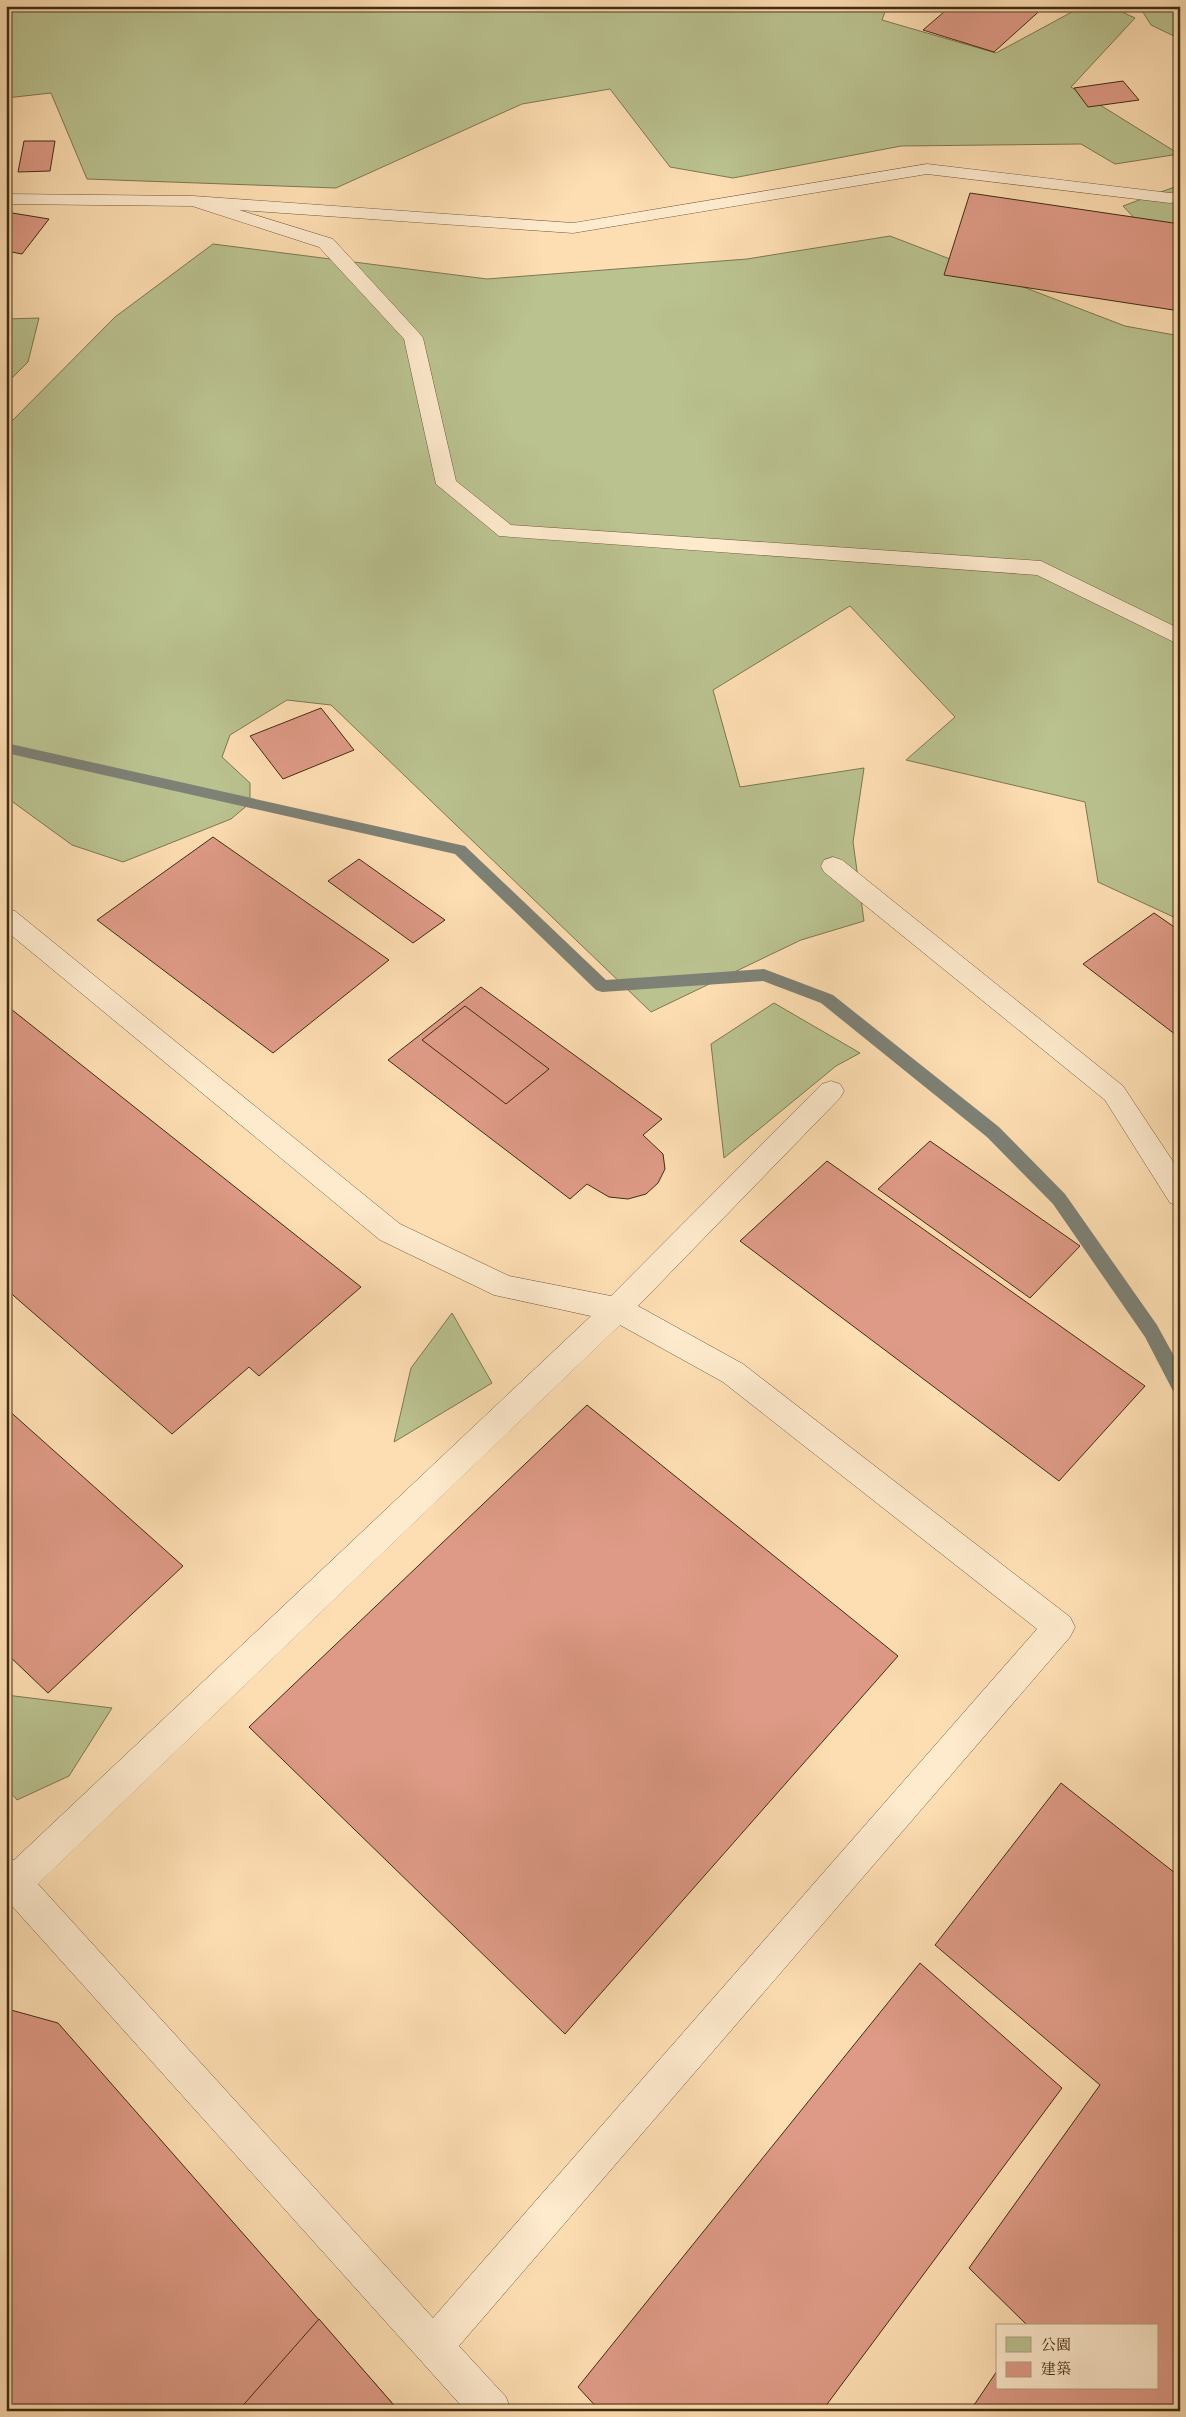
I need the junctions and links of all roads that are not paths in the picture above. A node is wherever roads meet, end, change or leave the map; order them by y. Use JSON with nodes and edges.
{"nodes":[{"id":1,"x":1180,"y":196,"type":"edge"},
{"id":2,"x":6,"y":199,"type":"edge"},
{"id":3,"x":193,"y":201,"type":"junction"},
{"id":4,"x":1180,"y":638,"type":"edge"},
{"id":5,"x":833,"y":866,"type":"dead end"},
{"id":6,"x":13,"y":932,"type":"edge"},
{"id":7,"x":831,"y":1091,"type":"dead end"},
{"id":8,"x":1180,"y":1196,"type":"edge"},
{"id":9,"x":617,"y":1309,"type":"junction"},
{"id":10,"x":9,"y":1883,"type":"edge"},
{"id":11,"x":434,"y":2346,"type":"junction"},
{"id":12,"x":492,"y":2411,"type":"edge"}],
"edges":[{"from":1,"to":3,"type":"lane"},
{"from":2,"to":3,"type":"lane"},
{"from":3,"to":4,"type":"lane"},
{"from":5,"to":8,"type":"lane"},
{"from":6,"to":9,"type":"lane"},
{"from":7,"to":9,"type":"lane"},
{"from":9,"to":10,"type":"lane"},
{"from":9,"to":11,"type":"lane"},
{"from":10,"to":11,"type":"lane"},
{"from":11,"to":12,"type":"lane"}]}
